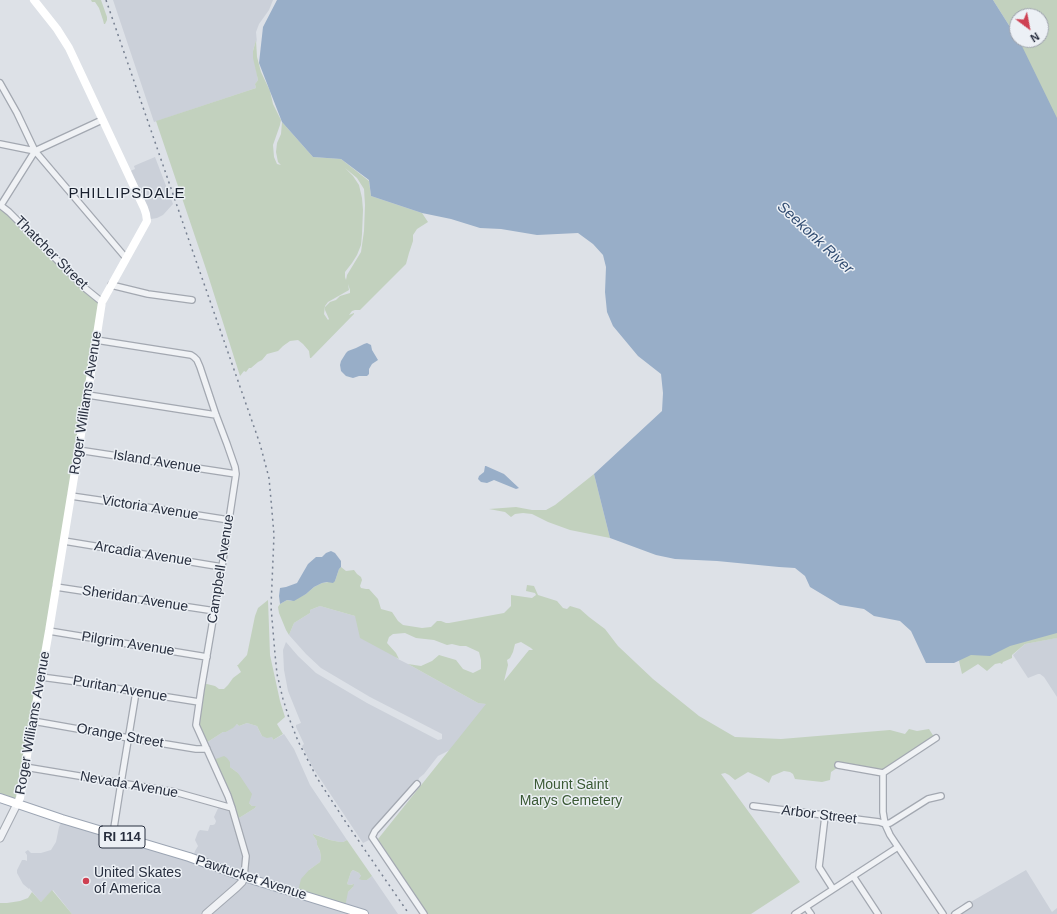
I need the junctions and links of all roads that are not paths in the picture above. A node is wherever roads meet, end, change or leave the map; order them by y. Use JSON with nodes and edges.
{"nodes":[{"id":1,"x":34,"y":0,"type":"edge"},
{"id":2,"x":0,"y":84,"type":"edge"},
{"id":3,"x":102,"y":120,"type":"junction"},
{"id":4,"x":0,"y":144,"type":"edge"},
{"id":5,"x":35,"y":151,"type":"junction"},
{"id":6,"x":0,"y":205,"type":"edge"},
{"id":7,"x":126,"y":258,"type":"junction"},
{"id":8,"x":111,"y":285,"type":"junction"},
{"id":9,"x":192,"y":300,"type":"dead end"},
{"id":10,"x":102,"y":302,"type":"junction"},
{"id":11,"x":96,"y":340,"type":"junction"},
{"id":12,"x":88,"y":395,"type":"junction"},
{"id":13,"x":216,"y":416,"type":"junction"},
{"id":14,"x":78,"y":450,"type":"junction"},
{"id":15,"x":236,"y":474,"type":"junction"},
{"id":16,"x":71,"y":496,"type":"junction"},
{"id":17,"x":229,"y":520,"type":"junction"},
{"id":18,"x":64,"y":541,"type":"junction"},
{"id":19,"x":222,"y":567,"type":"junction"},
{"id":20,"x":56,"y":587,"type":"junction"},
{"id":21,"x":215,"y":611,"type":"junction"},
{"id":22,"x":49,"y":631,"type":"junction"},
{"id":23,"x":207,"y":657,"type":"junction"},
{"id":24,"x":41,"y":677,"type":"junction"},
{"id":25,"x":136,"y":692,"type":"junction"},
{"id":26,"x":199,"y":702,"type":"junction"},
{"id":27,"x":33,"y":721,"type":"junction"},
{"id":28,"x":129,"y":738,"type":"junction"},
{"id":29,"x":936,"y":738,"type":"dead end"},
{"id":30,"x":207,"y":749,"type":"junction"},
{"id":31,"x":838,"y":765,"type":"dead end"},
{"id":32,"x":24,"y":767,"type":"junction"},
{"id":33,"x":883,"y":773,"type":"junction"},
{"id":34,"x":121,"y":783,"type":"junction"},
{"id":35,"x":417,"y":784,"type":"dead end"},
{"id":36,"x":941,"y":796,"type":"dead end"},
{"id":37,"x":0,"y":798,"type":"edge"},
{"id":38,"x":17,"y":804,"type":"junction"},
{"id":39,"x":753,"y":806,"type":"dead end"},
{"id":40,"x":232,"y":808,"type":"junction"},
{"id":41,"x":825,"y":816,"type":"junction"},
{"id":42,"x":884,"y":824,"type":"junction"},
{"id":43,"x":114,"y":834,"type":"junction"},
{"id":44,"x":0,"y":836,"type":"edge"},
{"id":45,"x":898,"y":847,"type":"junction"},
{"id":46,"x":853,"y":876,"type":"junction"},
{"id":47,"x":244,"y":877,"type":"junction"},
{"id":48,"x":833,"y":889,"type":"junction"},
{"id":49,"x":969,"y":905,"type":"dead end"},
{"id":50,"x":806,"y":907,"type":"junction"},
{"id":51,"x":206,"y":914,"type":"edge"},
{"id":52,"x":364,"y":914,"type":"edge"},
{"id":53,"x":424,"y":914,"type":"edge"},
{"id":54,"x":795,"y":914,"type":"edge"},
{"id":55,"x":811,"y":914,"type":"edge"},
{"id":56,"x":878,"y":914,"type":"edge"},
{"id":57,"x":943,"y":914,"type":"edge"},
{"id":58,"x":955,"y":914,"type":"edge"}],
"edges":[{"from":1,"to":3,"type":"main road","name":"Roger Williams Avenue"},
{"from":2,"to":5,"type":"street"},
{"from":3,"to":5,"type":"street"},
{"from":3,"to":7,"type":"main road","name":"Roger Williams Avenue"},
{"from":4,"to":5,"type":"street"},
{"from":5,"to":6,"type":"street"},
{"from":5,"to":7,"type":"street"},
{"from":6,"to":10,"type":"street","name":"Thatcher Street"},
{"from":7,"to":8,"type":"main road","name":"Roger Williams Avenue"},
{"from":8,"to":9,"type":"street"},
{"from":8,"to":10,"type":"main road","name":"Roger Williams Avenue"},
{"from":10,"to":11,"type":"main road","name":"Roger Williams Avenue"},
{"from":11,"to":12,"type":"main road","name":"Roger Williams Avenue"},
{"from":11,"to":13,"type":"street","name":"Campbell Avenue"},
{"from":12,"to":13,"type":"street"},
{"from":12,"to":14,"type":"main road","name":"Roger Williams Avenue"},
{"from":13,"to":15,"type":"street","name":"Campbell Avenue"},
{"from":14,"to":15,"type":"street","name":"Island Avenue"},
{"from":14,"to":16,"type":"main road","name":"Roger Williams Avenue"},
{"from":15,"to":17,"type":"street","name":"Campbell Avenue"},
{"from":16,"to":17,"type":"street","name":"Victoria Avenue"},
{"from":16,"to":18,"type":"main road","name":"Roger Williams Avenue"},
{"from":17,"to":19,"type":"street","name":"Campbell Avenue"},
{"from":18,"to":19,"type":"street","name":"Arcadia Avenue"},
{"from":18,"to":20,"type":"main road","name":"Roger Williams Avenue"},
{"from":19,"to":21,"type":"street","name":"Campbell Avenue"},
{"from":20,"to":21,"type":"street","name":"Sheridan Avenue"},
{"from":20,"to":22,"type":"main road","name":"Roger Williams Avenue"},
{"from":21,"to":23,"type":"street","name":"Campbell Avenue"},
{"from":22,"to":23,"type":"street","name":"Pilgrim Avenue"},
{"from":22,"to":24,"type":"main road","name":"Roger Williams Avenue"},
{"from":23,"to":26,"type":"street","name":"Campbell Avenue"},
{"from":24,"to":25,"type":"street","name":"Puritan Avenue"},
{"from":24,"to":27,"type":"main road","name":"Roger Williams Avenue"},
{"from":25,"to":26,"type":"street","name":"Puritan Avenue"},
{"from":25,"to":28,"type":"street"},
{"from":26,"to":30,"type":"street","name":"Campbell Avenue"},
{"from":27,"to":28,"type":"street","name":"Orange Street"},
{"from":27,"to":32,"type":"main road","name":"Roger Williams Avenue"},
{"from":28,"to":30,"type":"street","name":"Orange Street"},
{"from":28,"to":34,"type":"street"},
{"from":29,"to":33,"type":"street"},
{"from":30,"to":40,"type":"street","name":"Campbell Avenue"},
{"from":31,"to":33,"type":"street"},
{"from":32,"to":34,"type":"street","name":"Nevada Avenue"},
{"from":32,"to":38,"type":"main road","name":"Roger Williams Avenue"},
{"from":33,"to":42,"type":"street"},
{"from":34,"to":40,"type":"street","name":"Nevada Avenue"},
{"from":34,"to":43,"type":"street"},
{"from":35,"to":53,"type":"street"},
{"from":36,"to":42,"type":"street"},
{"from":37,"to":38,"type":"main road","name":"Pawtucket Avenue","number":"RI 114"},
{"from":38,"to":43,"type":"main road","name":"Pawtucket Avenue","number":"RI 114"},
{"from":38,"to":44,"type":"street","name":"Roger Williams Avenue"},
{"from":39,"to":41,"type":"street","name":"Arbor Street"},
{"from":40,"to":47,"type":"street","name":"Campbell Avenue"},
{"from":41,"to":42,"type":"street","name":"Arbor Street"},
{"from":41,"to":48,"type":"street"},
{"from":42,"to":45,"type":"street"},
{"from":43,"to":47,"type":"main road","name":"Pawtucket Avenue","number":"RI 114"},
{"from":45,"to":46,"type":"street"},
{"from":45,"to":57,"type":"street"},
{"from":46,"to":48,"type":"street"},
{"from":46,"to":56,"type":"street"},
{"from":47,"to":51,"type":"street"},
{"from":47,"to":52,"type":"main road","name":"Pawtucket Avenue","number":"RI 114"},
{"from":48,"to":50,"type":"street"},
{"from":49,"to":58,"type":"street"},
{"from":50,"to":54,"type":"street"},
{"from":50,"to":55,"type":"street"}]}
